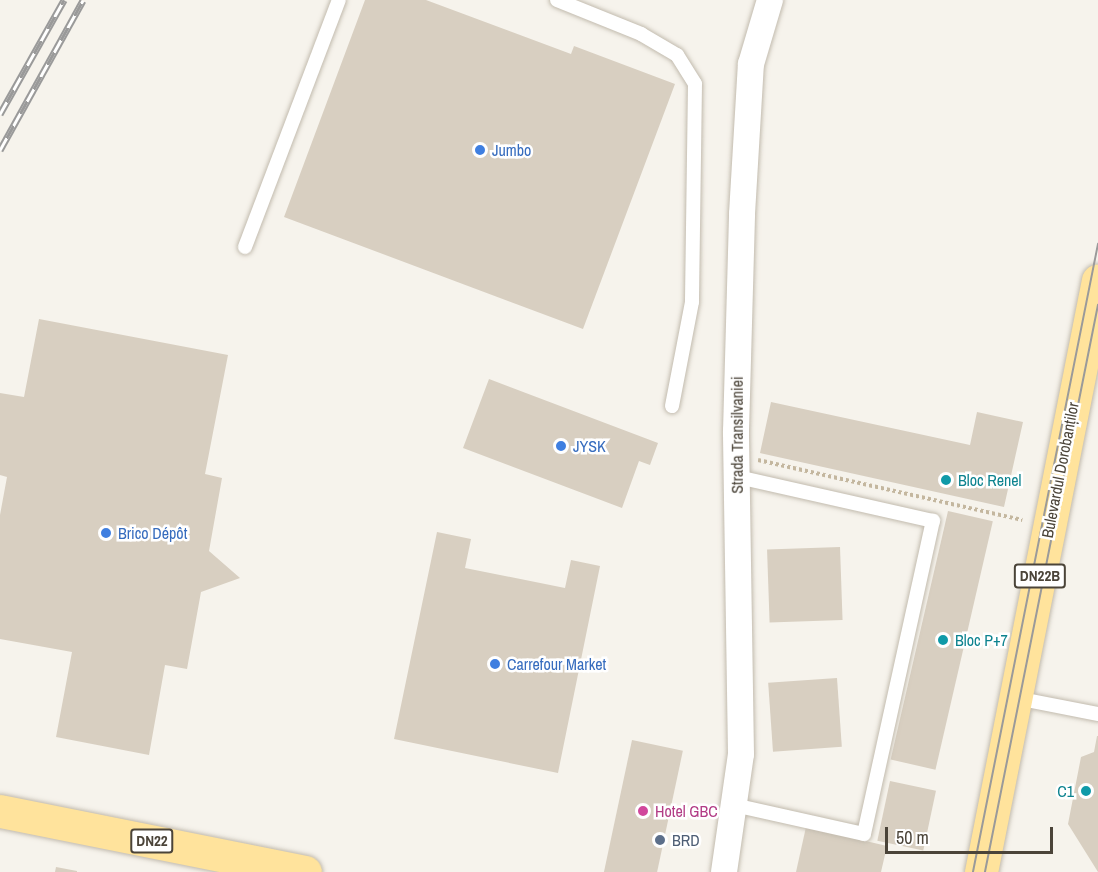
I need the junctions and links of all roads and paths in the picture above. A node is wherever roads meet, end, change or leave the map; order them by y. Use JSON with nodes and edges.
{"nodes":[{"id":1,"x":339,"y":0,"type":"edge"},
{"id":2,"x":557,"y":0,"type":"edge"},
{"id":3,"x":770,"y":0,"type":"edge"},
{"id":4,"x":245,"y":247,"type":"dead end"},
{"id":5,"x":1098,"y":280,"type":"edge"},
{"id":6,"x":672,"y":406,"type":"dead end"},
{"id":7,"x":737,"y":466,"type":"junction"},
{"id":8,"x":1049,"y":527,"type":"junction"},
{"id":9,"x":1016,"y":698,"type":"junction"},
{"id":10,"x":1098,"y":714,"type":"edge"},
{"id":11,"x":734,"y":805,"type":"junction"},
{"id":12,"x":0,"y":811,"type":"edge"},
{"id":13,"x":305,"y":872,"type":"edge"},
{"id":14,"x":724,"y":872,"type":"edge"},
{"id":15,"x":981,"y":872,"type":"edge"}],
"edges":[{"from":1,"to":4,"type":"lane"},
{"from":2,"to":6,"type":"lane"},
{"from":3,"to":7,"type":"street","name":"Strada Transilvaniei"},
{"from":5,"to":8,"type":"main road","name":"Bulevardul Dorobanților","number":"DN22B"},
{"from":7,"to":8,"type":"path"},
{"from":7,"to":11,"type":"street","name":"Strada Transilvaniei"},
{"from":7,"to":11,"type":"lane"},
{"from":8,"to":9,"type":"main road","name":"Bulevardul Dorobanților","number":"DN22B"},
{"from":9,"to":10,"type":"lane"},
{"from":9,"to":15,"type":"main road","name":"Bulevardul Dorobanților","number":"DN22B"},
{"from":11,"to":14,"type":"street","name":"Strada Transilvaniei"},
{"from":12,"to":13,"type":"main road","number":"DN22"}]}
